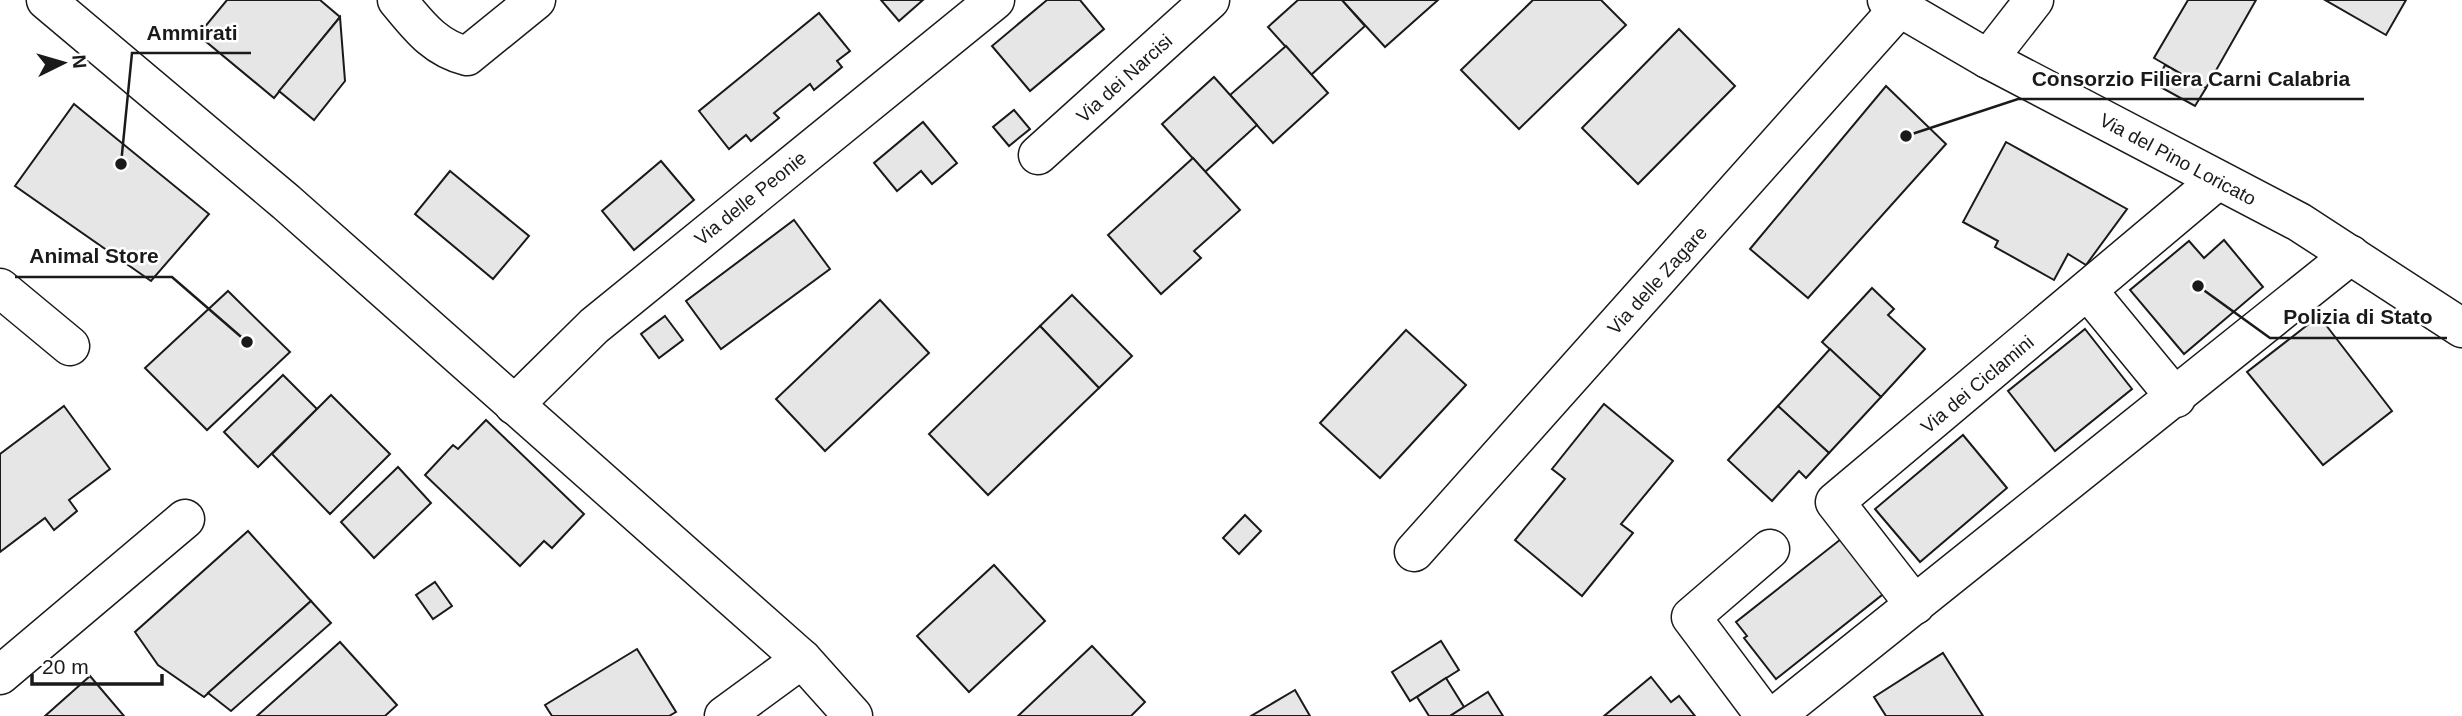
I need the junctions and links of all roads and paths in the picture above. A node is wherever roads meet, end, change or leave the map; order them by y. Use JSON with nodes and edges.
{"nodes":[{"id":1,"x":46,"y":0,"type":"edge"},
{"id":2,"x":397,"y":0,"type":"edge"},
{"id":3,"x":536,"y":0,"type":"edge"},
{"id":4,"x":995,"y":0,"type":"edge"},
{"id":5,"x":1210,"y":0,"type":"edge"},
{"id":6,"x":2034,"y":0,"type":"edge"},
{"id":7,"x":1894,"y":4,"type":"edge"},
{"id":8,"x":1988,"y":59,"type":"junction"},
{"id":9,"x":1038,"y":155,"type":"dead end"},
{"id":10,"x":2218,"y":180,"type":"junction"},
{"id":11,"x":2351,"y":255,"type":"junction"},
{"id":12,"x":0,"y":288,"type":"edge"},
{"id":13,"x":2088,"y":290,"type":"junction"},
{"id":14,"x":2462,"y":328,"type":"edge"},
{"id":15,"x":70,"y":346,"type":"dead end"},
{"id":16,"x":2176,"y":398,"type":"junction"},
{"id":17,"x":514,"y":405,"type":"junction"},
{"id":18,"x":185,"y":519,"type":"dead end"},
{"id":19,"x":1770,"y":549,"type":"dead end"},
{"id":20,"x":1413,"y":552,"type":"dead end"},
{"id":21,"x":1915,"y":605,"type":"junction"},
{"id":22,"x":802,"y":659,"type":"junction"},
{"id":23,"x":0,"y":675,"type":"edge"},
{"id":24,"x":724,"y":716,"type":"edge"},
{"id":25,"x":853,"y":716,"type":"edge"},
{"id":26,"x":1765,"y":716,"type":"edge"},
{"id":27,"x":1775,"y":716,"type":"edge"}],
"edges":[{"from":1,"to":17,"type":"street"},
{"from":2,"to":3,"type":"street"},
{"from":4,"to":17,"type":"street","name":"Via delle Peonie"},
{"from":5,"to":9,"type":"street","name":"Via dei Narcisi"},
{"from":6,"to":8,"type":"street"},
{"from":7,"to":8,"type":"street","name":"Via del Pino Loricato"},
{"from":7,"to":20,"type":"street","name":"Via delle Zagare"},
{"from":8,"to":10,"type":"street","name":"Via del Pino Loricato"},
{"from":10,"to":11,"type":"street","name":"Via del Pino Loricato"},
{"from":10,"to":13,"type":"street","name":"Via dei Ciclamini"},
{"from":11,"to":14,"type":"street","name":"Via del Pino Loricato"},
{"from":11,"to":16,"type":"street"},
{"from":12,"to":15,"type":"street"},
{"from":13,"to":16,"type":"street"},
{"from":13,"to":21,"type":"street","name":"Via dei Ciclamini"},
{"from":16,"to":21,"type":"street"},
{"from":17,"to":22,"type":"street"},
{"from":18,"to":23,"type":"street"},
{"from":19,"to":26,"type":"street"},
{"from":21,"to":27,"type":"street"},
{"from":22,"to":24,"type":"street"},
{"from":22,"to":25,"type":"street"}]}
